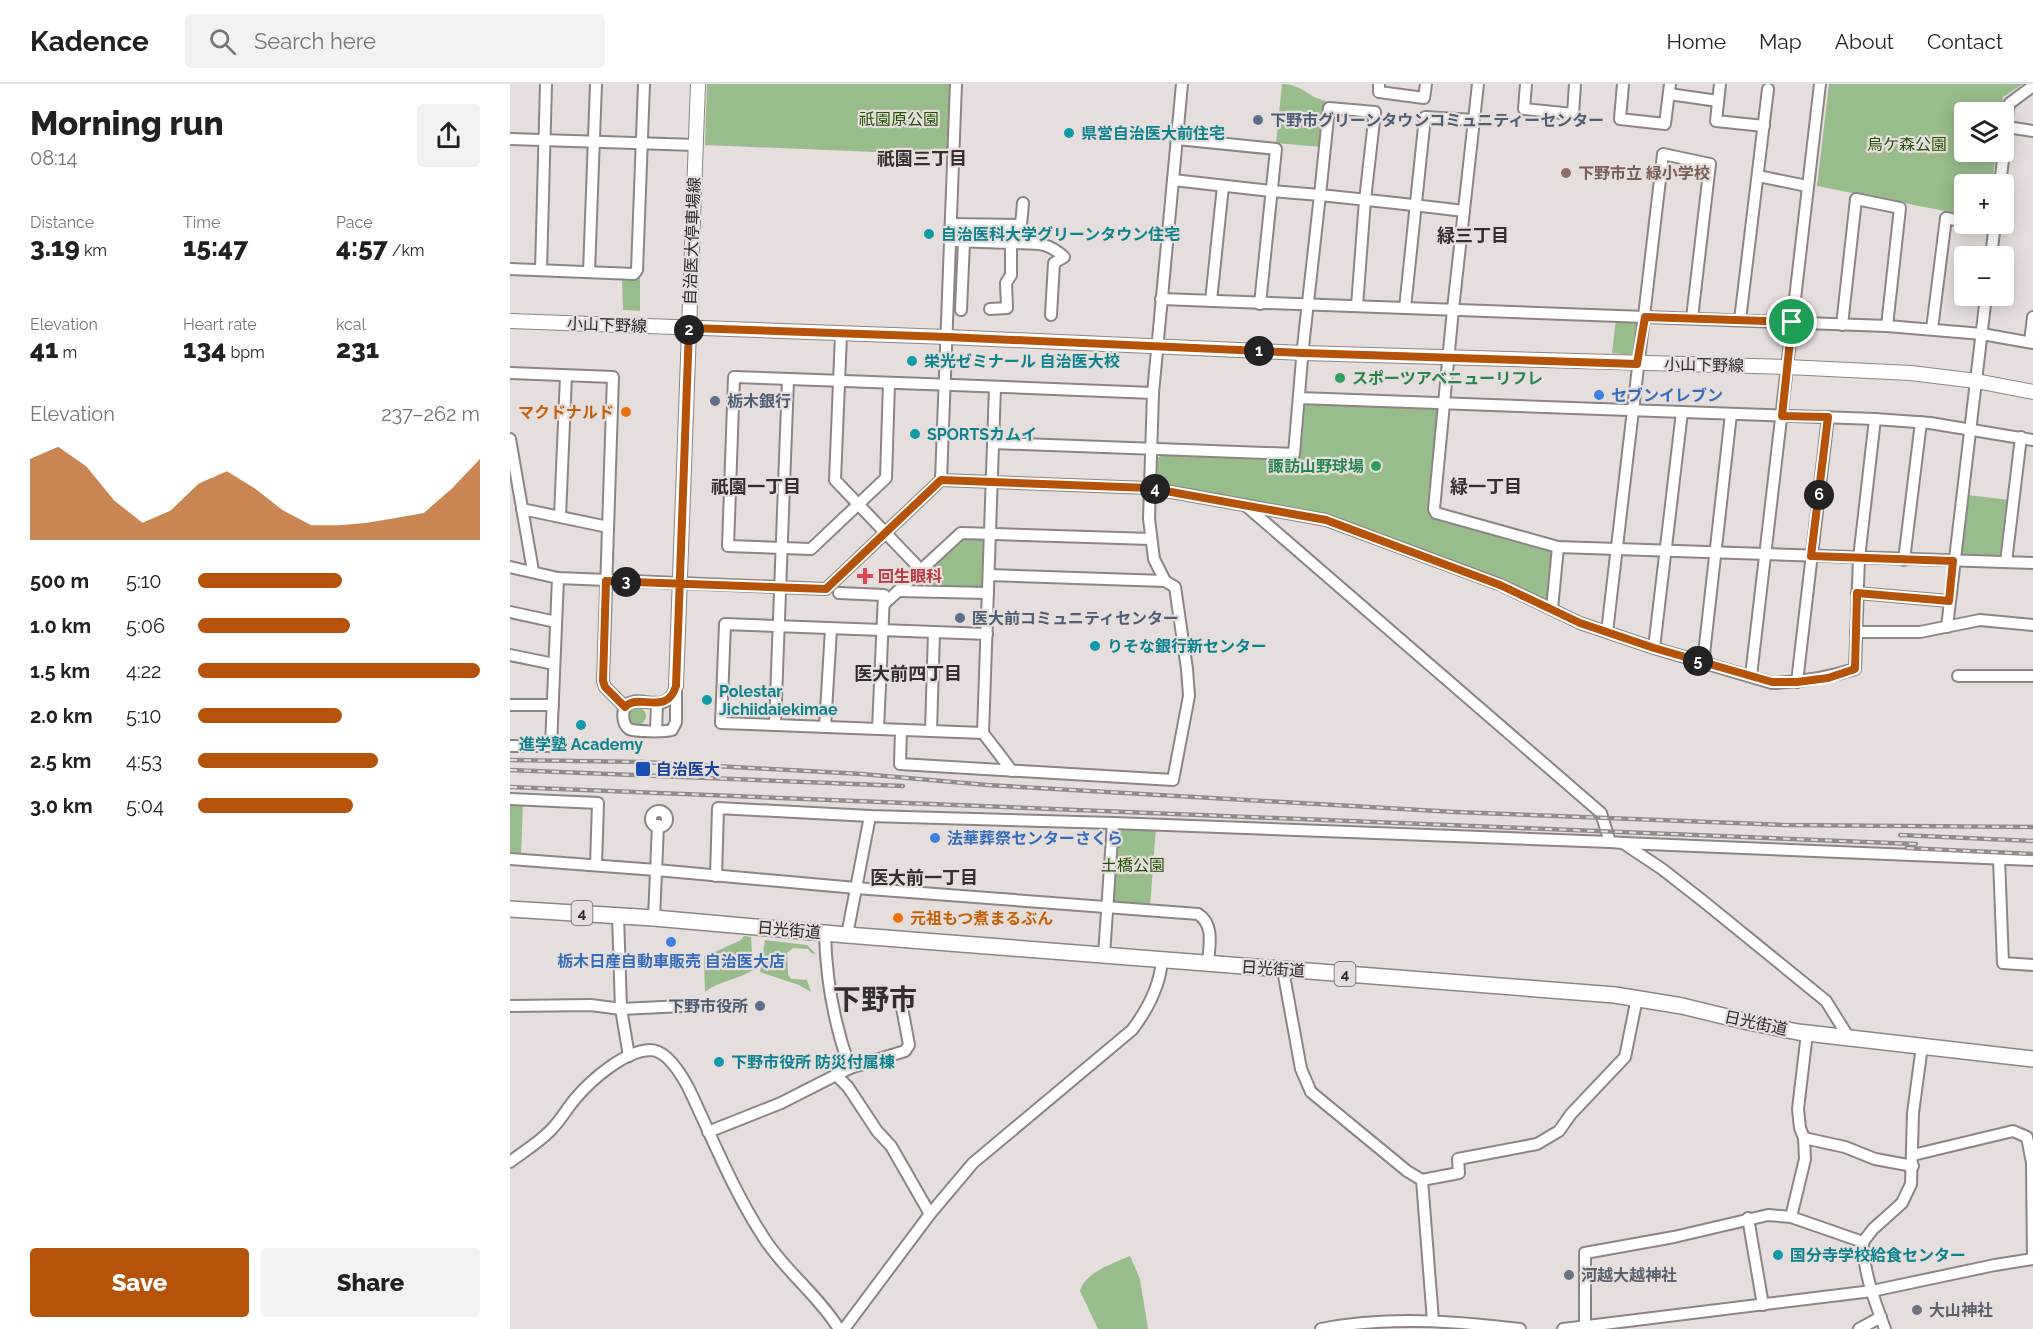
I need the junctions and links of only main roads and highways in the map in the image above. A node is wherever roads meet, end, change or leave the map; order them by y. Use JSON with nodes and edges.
{"nodes":[{"id":1,"x":698,"y":84,"type":"edge"},
{"id":2,"x":510,"y":321,"type":"edge"},
{"id":3,"x":689,"y":328,"type":"junction"},
{"id":4,"x":2033,"y":392,"type":"edge"},
{"id":5,"x":676,"y":686,"type":"road end"},
{"id":6,"x":510,"y":909,"type":"edge"},
{"id":7,"x":2033,"y":1059,"type":"edge"}],
"edges":[{"from":1,"to":3,"type":"main road","name":"自治医大停車場線"},
{"from":2,"to":3,"type":"main road","name":"小山下野線"},
{"from":3,"to":4,"type":"main road","name":"小山下野線"},
{"from":3,"to":5,"type":"main road","name":"自治医大停車場線"},
{"from":6,"to":7,"type":"highway","name":"日光街道","number":"4"}]}
